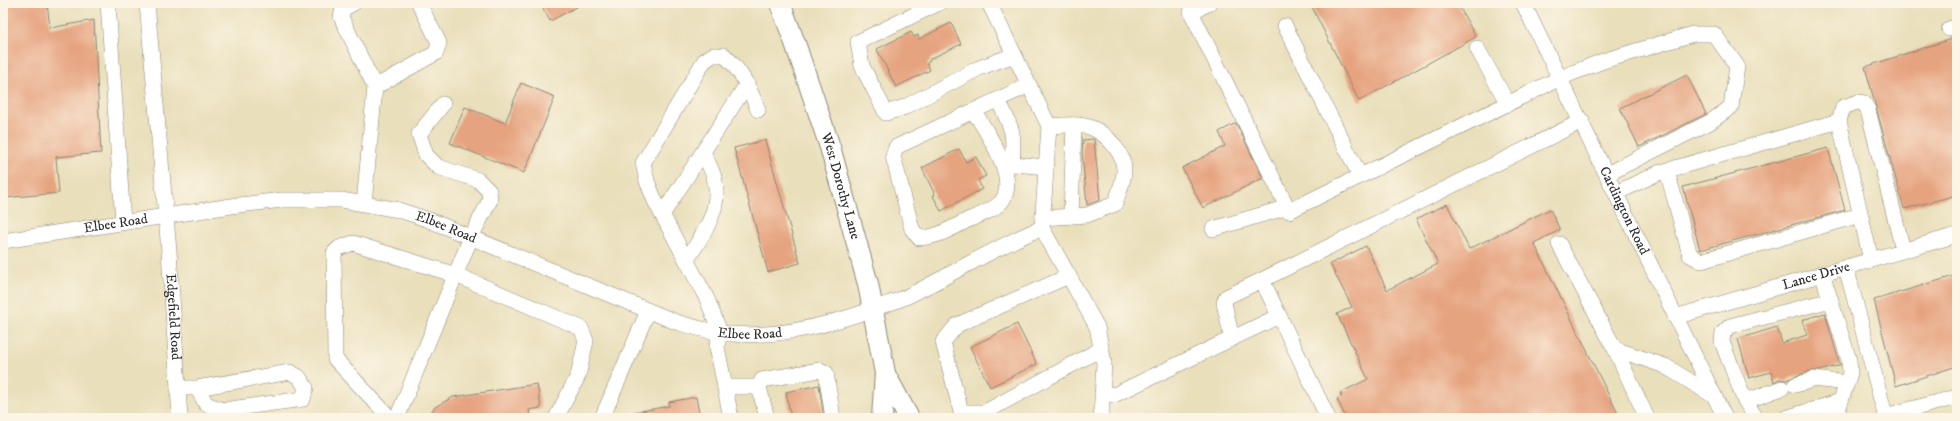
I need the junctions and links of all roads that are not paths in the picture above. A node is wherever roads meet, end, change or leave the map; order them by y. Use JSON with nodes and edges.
{"nodes":[{"id":1,"x":108,"y":3,"type":"edge"},
{"id":2,"x":147,"y":3,"type":"edge"},
{"id":3,"x":354,"y":3,"type":"edge"},
{"id":4,"x":420,"y":3,"type":"edge"},
{"id":5,"x":780,"y":3,"type":"edge"},
{"id":6,"x":939,"y":3,"type":"edge"},
{"id":7,"x":989,"y":3,"type":"edge"},
{"id":8,"x":1209,"y":3,"type":"edge"},
{"id":9,"x":1523,"y":3,"type":"edge"},
{"id":10,"x":1285,"y":26,"type":"dead end"},
{"id":11,"x":1477,"y":48,"type":"dead end"},
{"id":12,"x":1014,"y":55,"type":"junction"},
{"id":13,"x":1560,"y":78,"type":"junction"},
{"id":14,"x":747,"y":84,"type":"junction"},
{"id":15,"x":1029,"y":85,"type":"junction"},
{"id":16,"x":375,"y":87,"type":"junction"},
{"id":17,"x":998,"y":100,"type":"junction"},
{"id":18,"x":443,"y":104,"type":"dead end"},
{"id":19,"x":1508,"y":104,"type":"junction"},
{"id":20,"x":758,"y":110,"type":"dead end"},
{"id":21,"x":974,"y":111,"type":"junction"},
{"id":22,"x":1582,"y":121,"type":"junction"},
{"id":23,"x":1839,"y":121,"type":"junction"},
{"id":24,"x":1074,"y":125,"type":"junction"},
{"id":25,"x":1049,"y":126,"type":"junction"},
{"id":26,"x":703,"y":152,"type":"junction"},
{"id":27,"x":1007,"y":163,"type":"junction"},
{"id":28,"x":1046,"y":167,"type":"junction"},
{"id":29,"x":1667,"y":171,"type":"junction"},
{"id":30,"x":1607,"y":174,"type":"junction"},
{"id":31,"x":1360,"y":176,"type":"junction"},
{"id":32,"x":1616,"y":194,"type":"junction"},
{"id":33,"x":364,"y":203,"type":"junction"},
{"id":34,"x":1288,"y":207,"type":"junction"},
{"id":35,"x":662,"y":215,"type":"junction"},
{"id":36,"x":1860,"y":215,"type":"junction"},
{"id":37,"x":166,"y":216,"type":"junction"},
{"id":38,"x":1071,"y":216,"type":"junction"},
{"id":39,"x":123,"y":222,"type":"junction"},
{"id":40,"x":1043,"y":223,"type":"junction"},
{"id":41,"x":1213,"y":229,"type":"dead end"},
{"id":42,"x":1957,"y":234,"type":"edge"},
{"id":43,"x":471,"y":237,"type":"junction"},
{"id":44,"x":3,"y":241,"type":"edge"},
{"id":45,"x":1559,"y":244,"type":"dead end"},
{"id":46,"x":1903,"y":250,"type":"junction"},
{"id":47,"x":687,"y":260,"type":"junction"},
{"id":48,"x":1871,"y":260,"type":"junction"},
{"id":49,"x":1846,"y":267,"type":"junction"},
{"id":50,"x":1822,"y":273,"type":"junction"},
{"id":51,"x":456,"y":274,"type":"junction"},
{"id":52,"x":1069,"y":276,"type":"junction"},
{"id":53,"x":1262,"y":280,"type":"junction"},
{"id":54,"x":1752,"y":293,"type":"junction"},
{"id":55,"x":1831,"y":300,"type":"junction"},
{"id":56,"x":873,"y":309,"type":"junction"},
{"id":57,"x":648,"y":311,"type":"junction"},
{"id":58,"x":1279,"y":316,"type":"junction"},
{"id":59,"x":1675,"y":317,"type":"junction"},
{"id":60,"x":1758,"y":318,"type":"junction"},
{"id":61,"x":720,"y":332,"type":"junction"},
{"id":62,"x":1232,"y":338,"type":"junction"},
{"id":63,"x":1101,"y":349,"type":"junction"},
{"id":64,"x":1616,"y":349,"type":"junction"},
{"id":65,"x":885,"y":374,"type":"junction"},
{"id":66,"x":1847,"y":383,"type":"junction"},
{"id":67,"x":725,"y":387,"type":"junction"},
{"id":68,"x":759,"y":387,"type":"junction"},
{"id":69,"x":178,"y":388,"type":"junction"},
{"id":70,"x":197,"y":388,"type":"junction"},
{"id":71,"x":1102,"y":393,"type":"junction"},
{"id":72,"x":1714,"y":396,"type":"junction"},
{"id":73,"x":1957,"y":398,"type":"edge"},
{"id":74,"x":1746,"y":401,"type":"junction"},
{"id":75,"x":1841,"y":401,"type":"junction"},
{"id":76,"x":1886,"y":417,"type":"edge"},
{"id":77,"x":180,"y":418,"type":"edge"},
{"id":78,"x":390,"y":418,"type":"edge"},
{"id":79,"x":397,"y":418,"type":"edge"},
{"id":80,"x":556,"y":418,"type":"edge"},
{"id":81,"x":602,"y":418,"type":"edge"},
{"id":82,"x":731,"y":418,"type":"edge"},
{"id":83,"x":768,"y":418,"type":"edge"},
{"id":84,"x":833,"y":418,"type":"edge"},
{"id":85,"x":882,"y":418,"type":"edge"},
{"id":86,"x":909,"y":418,"type":"edge"},
{"id":87,"x":1100,"y":418,"type":"edge"},
{"id":88,"x":1328,"y":418,"type":"edge"},
{"id":89,"x":1647,"y":418,"type":"edge"},
{"id":90,"x":1725,"y":418,"type":"edge"},
{"id":91,"x":1756,"y":418,"type":"edge"},
{"id":92,"x":1786,"y":418,"type":"edge"},
{"id":93,"x":1838,"y":418,"type":"edge"}],
"edges":[{"from":1,"to":39,"type":"street"},
{"from":2,"to":37,"type":"street","name":"Edgefield Road"},
{"from":3,"to":16,"type":"street"},
{"from":4,"to":16,"type":"street"},
{"from":5,"to":56,"type":"main road","name":"West Dorothy Lane"},
{"from":6,"to":12,"type":"street"},
{"from":7,"to":12,"type":"street"},
{"from":8,"to":34,"type":"street"},
{"from":9,"to":13,"type":"street","name":"Cardington Road"},
{"from":10,"to":31,"type":"street"},
{"from":11,"to":19,"type":"street"},
{"from":12,"to":15,"type":"street"},
{"from":13,"to":19,"type":"street"},
{"from":13,"to":22,"type":"street","name":"Cardington Road"},
{"from":13,"to":30,"type":"street"},
{"from":14,"to":20,"type":"street"},
{"from":14,"to":26,"type":"street"},
{"from":14,"to":35,"type":"street"},
{"from":15,"to":17,"type":"street"},
{"from":15,"to":25,"type":"street"},
{"from":16,"to":33,"type":"street"},
{"from":17,"to":21,"type":"street"},
{"from":17,"to":27,"type":"street"},
{"from":18,"to":43,"type":"street"},
{"from":19,"to":31,"type":"street"},
{"from":21,"to":27,"type":"street"},
{"from":21,"to":27,"type":"street"},
{"from":22,"to":30,"type":"street","name":"Cardington Road"},
{"from":22,"to":53,"type":"street"},
{"from":23,"to":29,"type":"street"},
{"from":23,"to":36,"type":"street"},
{"from":23,"to":46,"type":"street"},
{"from":24,"to":25,"type":"street"},
{"from":24,"to":38,"type":"street"},
{"from":24,"to":38,"type":"street","name":"Elbee Road"},
{"from":25,"to":28,"type":"street"},
{"from":26,"to":35,"type":"street"},
{"from":26,"to":47,"type":"street"},
{"from":27,"to":28,"type":"street"},
{"from":28,"to":40,"type":"street"},
{"from":29,"to":32,"type":"street"},
{"from":29,"to":36,"type":"street"},
{"from":30,"to":32,"type":"street","name":"Cardington Road"},
{"from":31,"to":34,"type":"street"},
{"from":32,"to":59,"type":"street","name":"Cardington Road"},
{"from":33,"to":37,"type":"street","name":"Elbee Road"},
{"from":33,"to":43,"type":"street","name":"Elbee Road"},
{"from":34,"to":41,"type":"street"},
{"from":35,"to":47,"type":"street"},
{"from":36,"to":48,"type":"street"},
{"from":37,"to":39,"type":"street","name":"Elbee Road"},
{"from":37,"to":69,"type":"street","name":"Edgefield Road"},
{"from":38,"to":40,"type":"street","name":"Elbee Road"},
{"from":39,"to":44,"type":"street","name":"Elbee Road"},
{"from":40,"to":52,"type":"street"},
{"from":40,"to":56,"type":"street","name":"Elbee Road"},
{"from":42,"to":46,"type":"street","name":"Lance Drive"},
{"from":43,"to":51,"type":"street"},
{"from":43,"to":57,"type":"street","name":"Elbee Road"},
{"from":45,"to":64,"type":"street"},
{"from":46,"to":48,"type":"street","name":"Lance Drive"},
{"from":47,"to":61,"type":"street"},
{"from":48,"to":49,"type":"street","name":"Lance Drive"},
{"from":49,"to":50,"type":"street","name":"Lance Drive"},
{"from":49,"to":76,"type":"street"},
{"from":50,"to":54,"type":"street","name":"Lance Drive"},
{"from":50,"to":55,"type":"street"},
{"from":51,"to":78,"type":"street"},
{"from":51,"to":79,"type":"street"},
{"from":51,"to":80,"type":"street"},
{"from":52,"to":63,"type":"street"},
{"from":52,"to":63,"type":"street"},
{"from":53,"to":58,"type":"street"},
{"from":53,"to":62,"type":"street"},
{"from":54,"to":59,"type":"street","name":"Lance Drive"},
{"from":54,"to":60,"type":"street"},
{"from":55,"to":60,"type":"street"},
{"from":55,"to":66,"type":"street"},
{"from":56,"to":61,"type":"street","name":"Elbee Road"},
{"from":56,"to":65,"type":"main road","name":"West Dorothy Lane"},
{"from":57,"to":61,"type":"street","name":"Elbee Road"},
{"from":57,"to":81,"type":"street"},
{"from":58,"to":62,"type":"street"},
{"from":58,"to":88,"type":"street"},
{"from":59,"to":72,"type":"street","name":"Cardington Road"},
{"from":60,"to":74,"type":"street"},
{"from":61,"to":67,"type":"street"},
{"from":62,"to":71,"type":"street"},
{"from":63,"to":71,"type":"street"},
{"from":64,"to":72,"type":"street"},
{"from":64,"to":89,"type":"street"},
{"from":65,"to":85,"type":"main road","name":"West Dorothy Lane"},
{"from":65,"to":86,"type":"main road","name":"West Dorothy Lane"},
{"from":66,"to":74,"type":"street"},
{"from":66,"to":75,"type":"street"},
{"from":67,"to":68,"type":"street"},
{"from":67,"to":82,"type":"street"},
{"from":68,"to":83,"type":"street"},
{"from":68,"to":84,"type":"street"},
{"from":69,"to":70,"type":"street"},
{"from":69,"to":77,"type":"street","name":"Edgefield Road"},
{"from":70,"to":70,"type":"street"},
{"from":71,"to":87,"type":"street"},
{"from":72,"to":90,"type":"street","name":"Cardington Road"},
{"from":73,"to":76,"type":"street"},
{"from":74,"to":91,"type":"street"},
{"from":75,"to":92,"type":"street"},
{"from":75,"to":93,"type":"street"}]}
